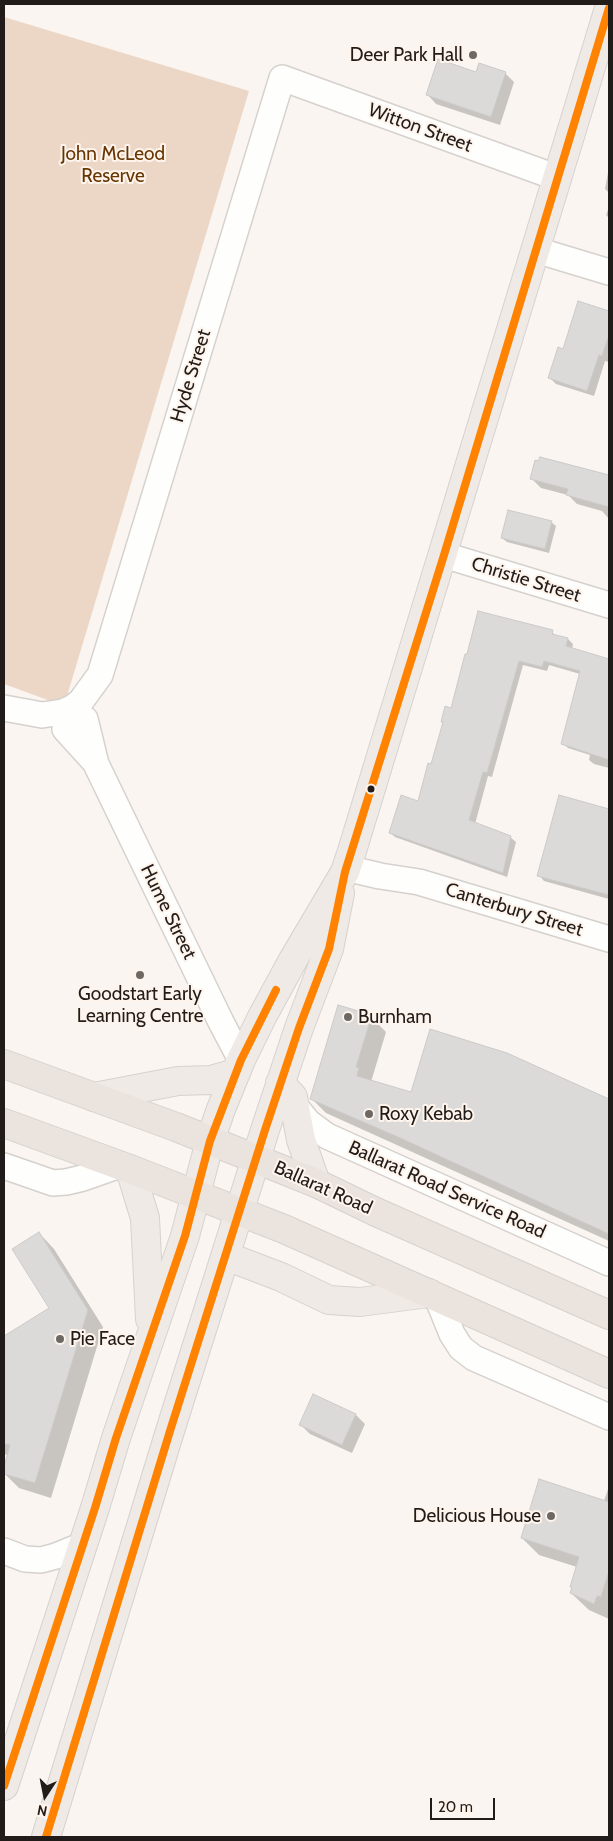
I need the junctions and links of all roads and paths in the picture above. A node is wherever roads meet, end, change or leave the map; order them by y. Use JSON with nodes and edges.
{"nodes":[{"id":1,"x":609,"y":8,"type":"edge"},
{"id":2,"x":282,"y":78,"type":"joint"},
{"id":3,"x":558,"y":178,"type":"junction"},
{"id":4,"x":536,"y":250,"type":"junction"},
{"id":5,"x":609,"y":272,"type":"edge"},
{"id":6,"x":444,"y":555,"type":"junction"},
{"id":7,"x":609,"y":605,"type":"edge"},
{"id":8,"x":6,"y":708,"type":"edge"},
{"id":9,"x":73,"y":720,"type":"junction"},
{"id":10,"x":348,"y":864,"type":"junction"},
{"id":11,"x":609,"y":939,"type":"edge"},
{"id":12,"x":4,"y":1064,"type":"edge"},
{"id":13,"x":238,"y":1067,"type":"junction"},
{"id":14,"x":287,"y":1094,"type":"junction"},
{"id":15,"x":94,"y":1096,"type":"junction"},
{"id":16,"x":4,"y":1123,"type":"edge"},
{"id":17,"x":210,"y":1141,"type":"junction"},
{"id":18,"x":257,"y":1159,"type":"junction"},
{"id":19,"x":4,"y":1166,"type":"edge"},
{"id":20,"x":125,"y":1167,"type":"junction"},
{"id":21,"x":316,"y":1183,"type":"junction"},
{"id":22,"x":196,"y":1195,"type":"junction"},
{"id":23,"x":240,"y":1212,"type":"junction"},
{"id":24,"x":226,"y":1256,"type":"junction"},
{"id":25,"x":609,"y":1263,"type":"edge"},
{"id":26,"x":433,"y":1295,"type":"junction"},
{"id":27,"x":609,"y":1315,"type":"edge"},
{"id":28,"x":150,"y":1336,"type":"junction"},
{"id":29,"x":609,"y":1374,"type":"edge"},
{"id":30,"x":609,"y":1417,"type":"edge"},
{"id":31,"x":83,"y":1545,"type":"junction"},
{"id":32,"x":4,"y":1551,"type":"edge"},
{"id":33,"x":4,"y":1786,"type":"edge"},
{"id":34,"x":46,"y":1837,"type":"edge"}],
"edges":[{"from":1,"to":3,"type":"main road"},
{"from":2,"to":3,"type":"street","name":"Witton Street"},
{"from":2,"to":9,"type":"street","name":"Hyde Street"},
{"from":3,"to":4,"type":"main road"},
{"from":4,"to":5,"type":"street"},
{"from":4,"to":6,"type":"main road"},
{"from":6,"to":7,"type":"street","name":"Christie Street"},
{"from":6,"to":10,"type":"main road"},
{"from":8,"to":9,"type":"street"},
{"from":9,"to":13,"type":"street","name":"Hume Street"},
{"from":10,"to":11,"type":"street","name":"Canterbury Street"},
{"from":10,"to":13,"type":"main road"},
{"from":10,"to":14,"type":"main road"},
{"from":12,"to":15,"type":"highway","name":"Ballarat Road"},
{"from":13,"to":15,"type":"main road"},
{"from":13,"to":17,"type":"main road"},
{"from":14,"to":18,"type":"main road"},
{"from":14,"to":21,"type":"main road"},
{"from":14,"to":25,"type":"street","name":"Ballarat Road Service Road"},
{"from":15,"to":17,"type":"highway","name":"Ballarat Road"},
{"from":16,"to":20,"type":"highway"},
{"from":17,"to":18,"type":"highway","name":"Ballarat Road"},
{"from":17,"to":22,"type":"main road"},
{"from":18,"to":21,"type":"highway","name":"Ballarat Road"},
{"from":18,"to":23,"type":"main road"},
{"from":19,"to":20,"type":"street"},
{"from":20,"to":22,"type":"highway"},
{"from":20,"to":28,"type":"main road"},
{"from":21,"to":27,"type":"highway","name":"Ballarat Road"},
{"from":22,"to":23,"type":"highway"},
{"from":22,"to":28,"type":"main road"},
{"from":23,"to":24,"type":"main road"},
{"from":23,"to":26,"type":"highway"},
{"from":24,"to":26,"type":"main road"},
{"from":24,"to":34,"type":"main road"},
{"from":26,"to":29,"type":"highway"},
{"from":26,"to":30,"type":"street"},
{"from":28,"to":31,"type":"main road"},
{"from":31,"to":32,"type":"street"},
{"from":31,"to":33,"type":"main road"}]}
